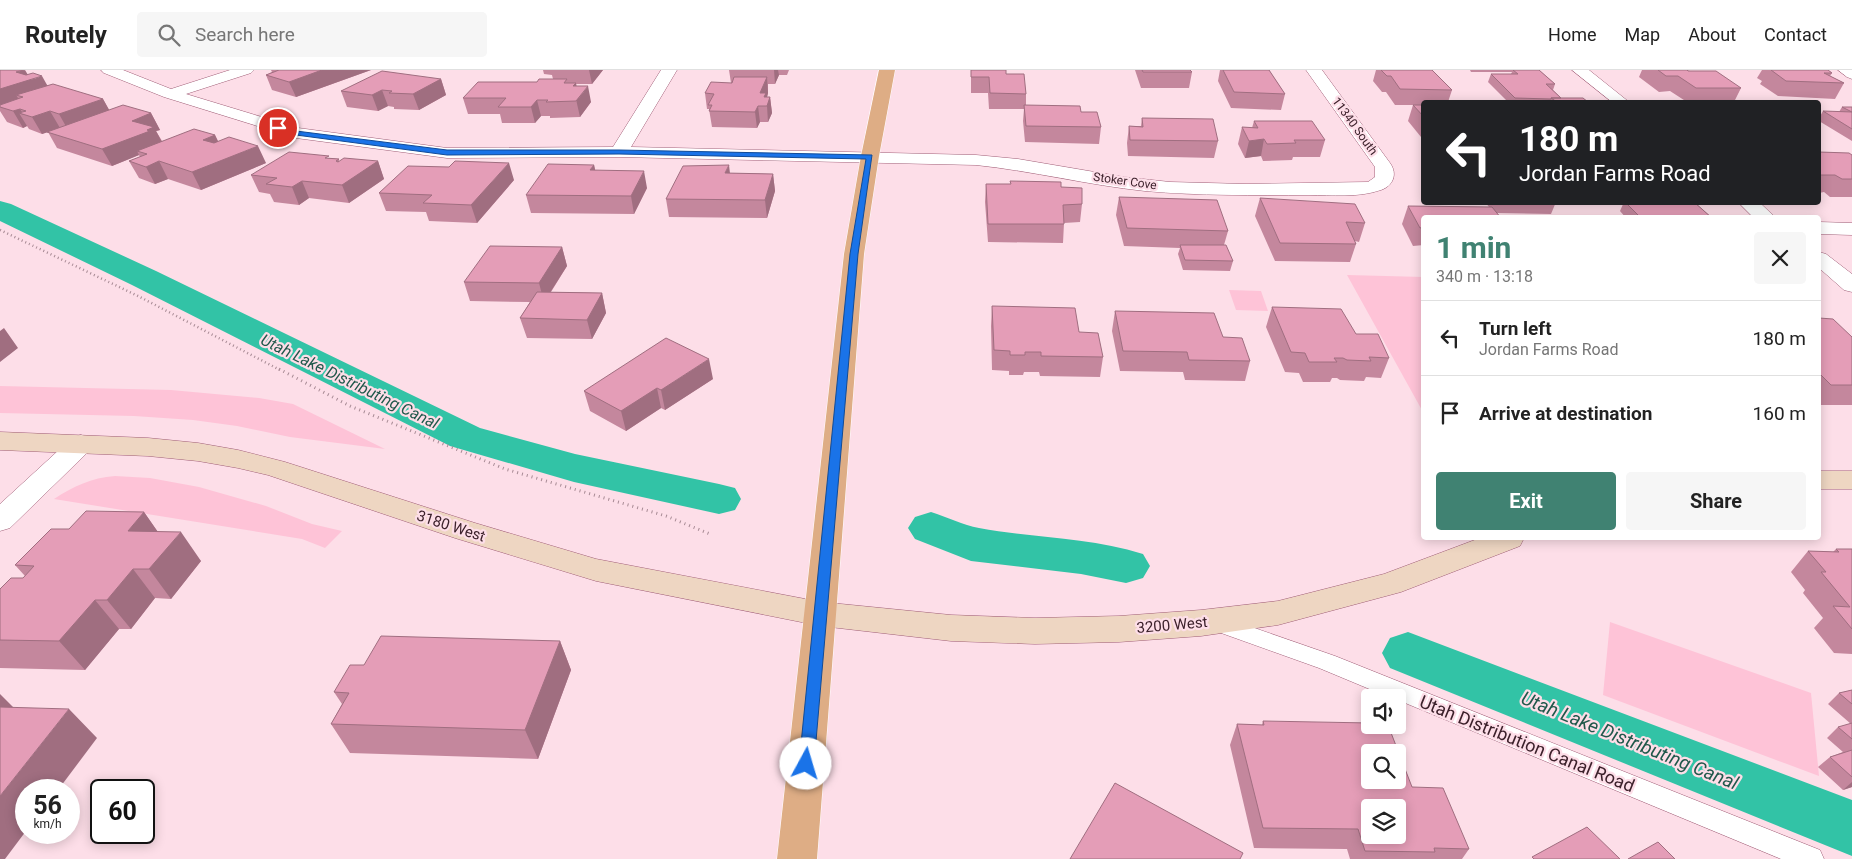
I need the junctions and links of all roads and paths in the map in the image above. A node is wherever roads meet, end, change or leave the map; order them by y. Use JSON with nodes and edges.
{"nodes":[{"id":1,"x":109,"y":70,"type":"edge"},
{"id":2,"x":246,"y":70,"type":"edge"},
{"id":3,"x":669,"y":70,"type":"edge"},
{"id":4,"x":887,"y":70,"type":"edge"},
{"id":5,"x":1314,"y":70,"type":"edge"},
{"id":6,"x":1580,"y":70,"type":"edge"},
{"id":7,"x":1846,"y":70,"type":"edge"},
{"id":8,"x":1852,"y":74,"type":"edge"},
{"id":9,"x":170,"y":94,"type":"junction"},
{"id":10,"x":1618,"y":100,"type":"edge"},
{"id":11,"x":619,"y":152,"type":"junction"},
{"id":12,"x":870,"y":156,"type":"junction"},
{"id":13,"x":1380,"y":183,"type":"joint"},
{"id":14,"x":1751,"y":205,"type":"edge"},
{"id":15,"x":1763,"y":215,"type":"edge"},
{"id":16,"x":1821,"y":228,"type":"edge"},
{"id":17,"x":1852,"y":229,"type":"edge"},
{"id":18,"x":0,"y":230,"type":"edge"},
{"id":19,"x":1821,"y":260,"type":"edge"},
{"id":20,"x":1852,"y":285,"type":"edge"},
{"id":21,"x":0,"y":442,"type":"edge"},
{"id":22,"x":81,"y":444,"type":"junction"},
{"id":23,"x":1821,"y":480,"type":"edge"},
{"id":24,"x":1852,"y":480,"type":"edge"},
{"id":25,"x":0,"y":521,"type":"edge"},
{"id":26,"x":710,"y":534,"type":"dead end"},
{"id":27,"x":1504,"y":540,"type":"edge"},
{"id":28,"x":822,"y":614,"type":"junction"},
{"id":29,"x":1214,"y":622,"type":"junction"},
{"id":30,"x":797,"y":859,"type":"edge"},
{"id":31,"x":1811,"y":859,"type":"edge"}],
"edges":[{"from":1,"to":9,"type":"street","name":"Stoker Cove"},
{"from":2,"to":9,"type":"street"},
{"from":3,"to":11,"type":"street"},
{"from":4,"to":12,"type":"main road"},
{"from":5,"to":13,"type":"street","name":"11340 South"},
{"from":6,"to":10,"type":"street"},
{"from":7,"to":8,"type":"street"},
{"from":9,"to":11,"type":"street","name":"Stoker Cove"},
{"from":11,"to":12,"type":"street","name":"Stoker Cove"},
{"from":12,"to":13,"type":"street","name":"Stoker Cove"},
{"from":12,"to":28,"type":"main road"},
{"from":14,"to":15,"type":"street"},
{"from":16,"to":17,"type":"street"},
{"from":18,"to":26,"type":"path"},
{"from":19,"to":20,"type":"street"},
{"from":21,"to":22,"type":"street"},
{"from":22,"to":25,"type":"street"},
{"from":22,"to":28,"type":"street","name":"3180 West"},
{"from":23,"to":24,"type":"street"},
{"from":27,"to":29,"type":"street","name":"3200 West"},
{"from":28,"to":29,"type":"street","name":"3200 West"},
{"from":28,"to":30,"type":"main road"},
{"from":29,"to":31,"type":"lane","name":"Utah Distribution Canal Road"}]}
